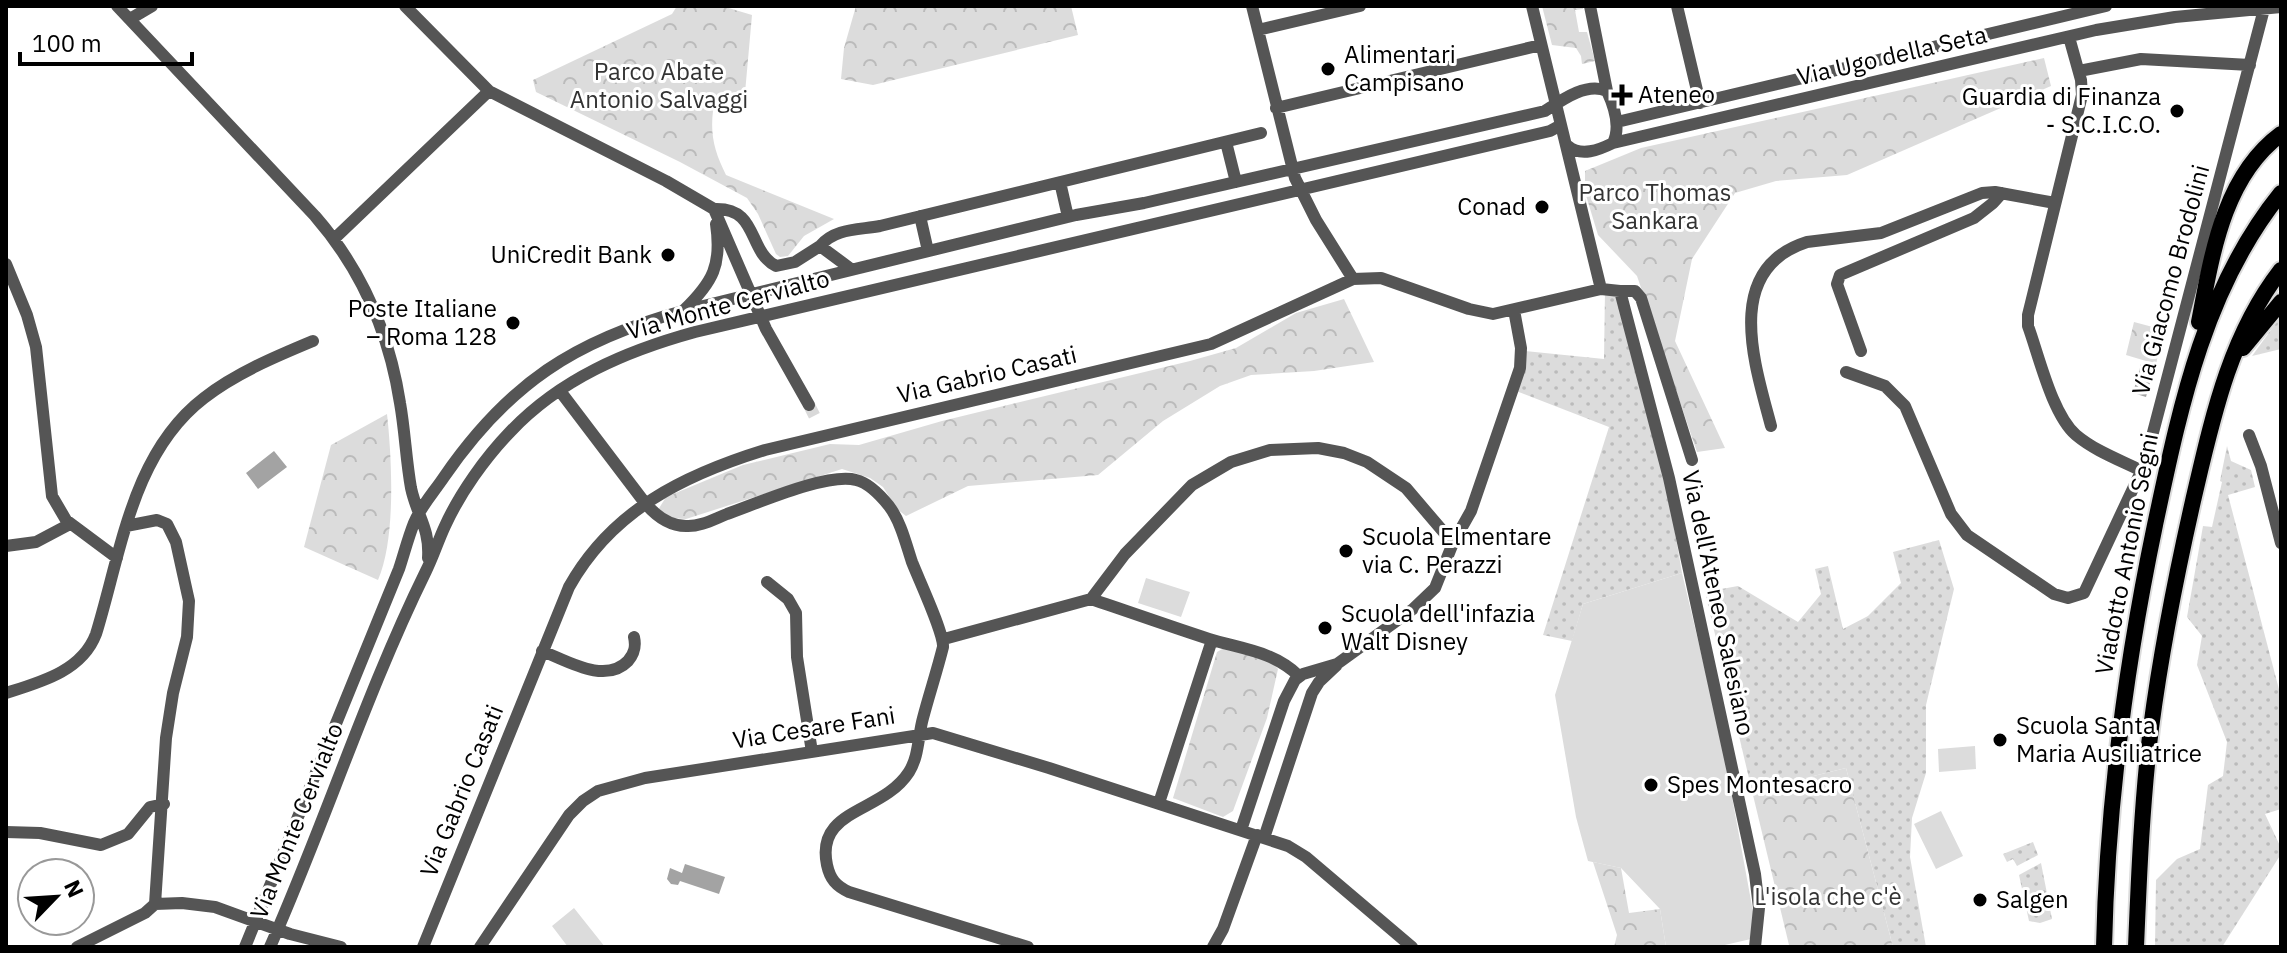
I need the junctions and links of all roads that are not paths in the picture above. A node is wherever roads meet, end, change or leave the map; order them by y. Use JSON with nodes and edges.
{"nodes":[{"id":1,"x":117,"y":6,"type":"edge"},
{"id":2,"x":152,"y":6,"type":"edge"},
{"id":3,"x":405,"y":6,"type":"edge"},
{"id":4,"x":1252,"y":6,"type":"edge"},
{"id":5,"x":1360,"y":6,"type":"edge"},
{"id":6,"x":1532,"y":6,"type":"edge"},
{"id":7,"x":1590,"y":6,"type":"edge"},
{"id":8,"x":1677,"y":6,"type":"edge"},
{"id":9,"x":2106,"y":6,"type":"edge"},
{"id":10,"x":2276,"y":7,"type":"edge"},
{"id":11,"x":130,"y":19,"type":"junction"},
{"id":12,"x":1258,"y":30,"type":"junction"},
{"id":13,"x":2069,"y":37,"type":"junction"},
{"id":14,"x":1541,"y":45,"type":"junction"},
{"id":15,"x":2250,"y":65,"type":"junction"},
{"id":16,"x":2079,"y":71,"type":"junction"},
{"id":17,"x":489,"y":91,"type":"junction"},
{"id":18,"x":1607,"y":91,"type":"junction"},
{"id":19,"x":1700,"y":103,"type":"junction"},
{"id":20,"x":1556,"y":104,"type":"junction"},
{"id":21,"x":1276,"y":108,"type":"junction"},
{"id":22,"x":1617,"y":122,"type":"junction"},
{"id":23,"x":1561,"y":125,"type":"junction"},
{"id":24,"x":1261,"y":133,"type":"dead end"},
{"id":25,"x":2281,"y":134,"type":"edge"},
{"id":26,"x":1226,"y":142,"type":"junction"},
{"id":27,"x":1613,"y":143,"type":"junction"},
{"id":28,"x":1568,"y":146,"type":"junction"},
{"id":29,"x":1293,"y":169,"type":"junction"},
{"id":30,"x":1060,"y":182,"type":"junction"},
{"id":31,"x":1236,"y":182,"type":"junction"},
{"id":32,"x":1300,"y":189,"type":"junction"},
{"id":33,"x":2002,"y":193,"type":"junction"},
{"id":34,"x":2281,"y":193,"type":"edge"},
{"id":35,"x":2055,"y":203,"type":"junction"},
{"id":36,"x":714,"y":209,"type":"junction"},
{"id":37,"x":920,"y":216,"type":"junction"},
{"id":38,"x":1068,"y":217,"type":"junction"},
{"id":39,"x":334,"y":239,"type":"junction"},
{"id":40,"x":820,"y":246,"type":"junction"},
{"id":41,"x":928,"y":251,"type":"junction"},
{"id":42,"x":6,"y":264,"type":"edge"},
{"id":43,"x":851,"y":269,"type":"junction"},
{"id":44,"x":2281,"y":270,"type":"edge"},
{"id":45,"x":1353,"y":279,"type":"junction"},
{"id":46,"x":1601,"y":289,"type":"junction"},
{"id":47,"x":1620,"y":291,"type":"junction"},
{"id":48,"x":752,"y":294,"type":"junction"},
{"id":49,"x":2281,"y":302,"type":"edge"},
{"id":50,"x":1514,"y":310,"type":"junction"},
{"id":51,"x":683,"y":311,"type":"junction"},
{"id":52,"x":760,"y":316,"type":"junction"},
{"id":53,"x":313,"y":341,"type":"dead end"},
{"id":54,"x":1861,"y":351,"type":"dead end"},
{"id":55,"x":2228,"y":369,"type":"junction"},
{"id":56,"x":1846,"y":372,"type":"dead end"},
{"id":57,"x":2190,"y":375,"type":"junction"},
{"id":58,"x":560,"y":391,"type":"junction"},
{"id":59,"x":809,"y":405,"type":"tunnel mouth"},
{"id":60,"x":817,"y":421,"type":"tunnel mouth"},
{"id":61,"x":1771,"y":426,"type":"dead end"},
{"id":62,"x":2249,"y":435,"type":"dead end"},
{"id":63,"x":824,"y":436,"type":"junction"},
{"id":64,"x":1692,"y":460,"type":"dead end"},
{"id":65,"x":2142,"y":471,"type":"junction"},
{"id":66,"x":645,"y":503,"type":"junction"},
{"id":67,"x":419,"y":514,"type":"junction"},
{"id":68,"x":70,"y":524,"type":"junction"},
{"id":69,"x":126,"y":526,"type":"junction"},
{"id":70,"x":1453,"y":543,"type":"junction"},
{"id":71,"x":2281,"y":543,"type":"edge"},
{"id":72,"x":6,"y":546,"type":"edge"},
{"id":73,"x":117,"y":558,"type":"junction"},
{"id":74,"x":427,"y":568,"type":"junction"},
{"id":75,"x":767,"y":582,"type":"dead end"},
{"id":76,"x":1091,"y":599,"type":"junction"},
{"id":77,"x":634,"y":637,"type":"dead end"},
{"id":78,"x":944,"y":639,"type":"junction"},
{"id":79,"x":1212,"y":640,"type":"junction"},
{"id":80,"x":542,"y":651,"type":"junction"},
{"id":81,"x":1337,"y":664,"type":"junction"},
{"id":82,"x":1299,"y":676,"type":"junction"},
{"id":83,"x":1288,"y":691,"type":"junction"},
{"id":84,"x":6,"y":693,"type":"edge"},
{"id":85,"x":1310,"y":700,"type":"junction"},
{"id":86,"x":920,"y":734,"type":"junction"},
{"id":87,"x":812,"y":752,"type":"junction"},
{"id":88,"x":1159,"y":803,"type":"junction"},
{"id":89,"x":164,"y":804,"type":"junction"},
{"id":90,"x":1249,"y":807,"type":"junction"},
{"id":91,"x":1271,"y":815,"type":"junction"},
{"id":92,"x":1241,"y":830,"type":"junction"},
{"id":93,"x":6,"y":832,"type":"edge"},
{"id":94,"x":1261,"y":836,"type":"junction"},
{"id":95,"x":155,"y":904,"type":"junction"},
{"id":96,"x":255,"y":921,"type":"junction"},
{"id":97,"x":277,"y":930,"type":"junction"},
{"id":98,"x":77,"y":947,"type":"edge"},
{"id":99,"x":245,"y":947,"type":"edge"},
{"id":100,"x":255,"y":947,"type":"edge"},
{"id":101,"x":270,"y":947,"type":"edge"},
{"id":102,"x":341,"y":947,"type":"edge"},
{"id":103,"x":423,"y":947,"type":"edge"},
{"id":104,"x":480,"y":947,"type":"edge"},
{"id":105,"x":1028,"y":947,"type":"edge"},
{"id":106,"x":1213,"y":947,"type":"edge"},
{"id":107,"x":1412,"y":947,"type":"edge"},
{"id":108,"x":1755,"y":947,"type":"edge"},
{"id":109,"x":2104,"y":947,"type":"edge"},
{"id":110,"x":2136,"y":947,"type":"edge"}],
"edges":[{"from":1,"to":11,"type":"street"},
{"from":2,"to":11,"type":"street"},
{"from":3,"to":17,"type":"street"},
{"from":4,"to":12,"type":"street"},
{"from":5,"to":12,"type":"street"},
{"from":6,"to":14,"type":"street"},
{"from":7,"to":18,"type":"street"},
{"from":8,"to":19,"type":"street"},
{"from":9,"to":19,"type":"street","name":"Via Ugo della Seta"},
{"from":10,"to":13,"type":"street","name":"Via Ugo della Seta"},
{"from":10,"to":15,"type":"street","name":"Via Giacomo Brodolini"},
{"from":11,"to":39,"type":"street"},
{"from":12,"to":21,"type":"street"},
{"from":13,"to":16,"type":"street"},
{"from":13,"to":27,"type":"street","name":"Via Ugo della Seta"},
{"from":14,"to":20,"type":"street"},
{"from":14,"to":21,"type":"street"},
{"from":15,"to":16,"type":"street"},
{"from":15,"to":65,"type":"street","name":"Via Giacomo Brodolini"},
{"from":16,"to":35,"type":"street"},
{"from":17,"to":36,"type":"street"},
{"from":17,"to":39,"type":"street"},
{"from":18,"to":20,"type":"street"},
{"from":18,"to":22,"type":"street"},
{"from":19,"to":22,"type":"street","name":"Via Ugo della Seta"},
{"from":20,"to":23,"type":"street"},
{"from":20,"to":29,"type":"street","name":"Via Monte Cervialto"},
{"from":21,"to":29,"type":"street"},
{"from":22,"to":27,"type":"street"},
{"from":23,"to":28,"type":"street"},
{"from":23,"to":32,"type":"street","name":"Via Monte Cervialto"},
{"from":24,"to":26,"type":"street","name":"Via Monte Cervialto"},
{"from":25,"to":57,"type":"main road"},
{"from":26,"to":30,"type":"street","name":"Via Monte Cervialto"},
{"from":26,"to":31,"type":"street"},
{"from":27,"to":28,"type":"street"},
{"from":28,"to":46,"type":"street"},
{"from":29,"to":31,"type":"street","name":"Via Monte Cervialto"},
{"from":29,"to":32,"type":"street"},
{"from":30,"to":37,"type":"street","name":"Via Monte Cervialto"},
{"from":30,"to":38,"type":"street"},
{"from":31,"to":38,"type":"street","name":"Via Monte Cervialto"},
{"from":32,"to":45,"type":"street"},
{"from":32,"to":52,"type":"street","name":"Via Monte Cervialto"},
{"from":33,"to":35,"type":"street"},
{"from":33,"to":54,"type":"street"},
{"from":33,"to":61,"type":"street"},
{"from":34,"to":57,"type":"main road","name":"Viadotto Antonio Segni"},
{"from":35,"to":65,"type":"street"},
{"from":36,"to":40,"type":"street","name":"Via Monte Cervialto"},
{"from":36,"to":48,"type":"street"},
{"from":36,"to":51,"type":"street"},
{"from":37,"to":40,"type":"street","name":"Via Monte Cervialto"},
{"from":37,"to":41,"type":"street"},
{"from":38,"to":41,"type":"street","name":"Via Monte Cervialto"},
{"from":39,"to":67,"type":"street"},
{"from":40,"to":43,"type":"street"},
{"from":41,"to":43,"type":"street","name":"Via Monte Cervialto"},
{"from":42,"to":68,"type":"street"},
{"from":43,"to":48,"type":"street","name":"Via Monte Cervialto"},
{"from":44,"to":55,"type":"main road"},
{"from":45,"to":50,"type":"street","name":"Via Gabrio Casati"},
{"from":45,"to":63,"type":"street","name":"Via Gabrio Casati"},
{"from":46,"to":47,"type":"street"},
{"from":46,"to":50,"type":"street","name":"Via Gabrio Casati"},
{"from":47,"to":64,"type":"street"},
{"from":47,"to":108,"type":"street","name":"Via dell'Ateneo Salesiano"},
{"from":48,"to":51,"type":"street","name":"Via Monte Cervialto"},
{"from":48,"to":52,"type":"street"},
{"from":49,"to":55,"type":"main road"},
{"from":50,"to":70,"type":"street"},
{"from":51,"to":67,"type":"street","name":"Via Monte Cervialto"},
{"from":52,"to":58,"type":"street","name":"Via Monte Cervialto"},
{"from":52,"to":59,"type":"street"},
{"from":53,"to":69,"type":"street"},
{"from":55,"to":110,"type":"main road"},
{"from":56,"to":65,"type":"street","name":"Via Giacomo Brodolini"},
{"from":57,"to":109,"type":"main road","name":"Viadotto Antonio Segni"},
{"from":58,"to":66,"type":"street"},
{"from":58,"to":74,"type":"street","name":"Via Monte Cervialto"},
{"from":60,"to":63,"type":"street"},
{"from":62,"to":71,"type":"street"},
{"from":63,"to":66,"type":"street","name":"Via Gabrio Casati"},
{"from":66,"to":78,"type":"street"},
{"from":66,"to":80,"type":"street","name":"Via Gabrio Casati"},
{"from":67,"to":74,"type":"street"},
{"from":67,"to":96,"type":"street","name":"Via Monte Cervialto"},
{"from":68,"to":72,"type":"street"},
{"from":68,"to":73,"type":"street"},
{"from":69,"to":73,"type":"street"},
{"from":69,"to":89,"type":"street"},
{"from":70,"to":76,"type":"street"},
{"from":70,"to":81,"type":"street"},
{"from":73,"to":84,"type":"street"},
{"from":74,"to":97,"type":"street","name":"Via Monte Cervialto"},
{"from":75,"to":87,"type":"street"},
{"from":76,"to":78,"type":"street"},
{"from":76,"to":79,"type":"street"},
{"from":77,"to":80,"type":"street"},
{"from":78,"to":86,"type":"street","name":"Via Cesare Fani"},
{"from":79,"to":82,"type":"street"},
{"from":79,"to":88,"type":"street"},
{"from":80,"to":103,"type":"street","name":"Via Gabrio Casati"},
{"from":81,"to":82,"type":"street"},
{"from":81,"to":85,"type":"street"},
{"from":82,"to":83,"type":"street"},
{"from":83,"to":85,"type":"street"},
{"from":83,"to":90,"type":"street"},
{"from":85,"to":91,"type":"street"},
{"from":86,"to":87,"type":"street","name":"Via Cesare Fani"},
{"from":86,"to":88,"type":"street"},
{"from":86,"to":105,"type":"street"},
{"from":87,"to":104,"type":"street","name":"Via Cesare Fani"},
{"from":88,"to":92,"type":"street"},
{"from":89,"to":93,"type":"street"},
{"from":89,"to":95,"type":"street"},
{"from":90,"to":91,"type":"street"},
{"from":90,"to":92,"type":"street"},
{"from":91,"to":94,"type":"street"},
{"from":92,"to":94,"type":"street"},
{"from":94,"to":106,"type":"street"},
{"from":94,"to":107,"type":"street"},
{"from":95,"to":96,"type":"street"},
{"from":95,"to":98,"type":"street"},
{"from":96,"to":97,"type":"street"},
{"from":96,"to":99,"type":"street","name":"Via Monte Cervialto"},
{"from":96,"to":100,"type":"street"},
{"from":97,"to":101,"type":"street","name":"Via Monte Cervialto"},
{"from":97,"to":102,"type":"street"}]}
